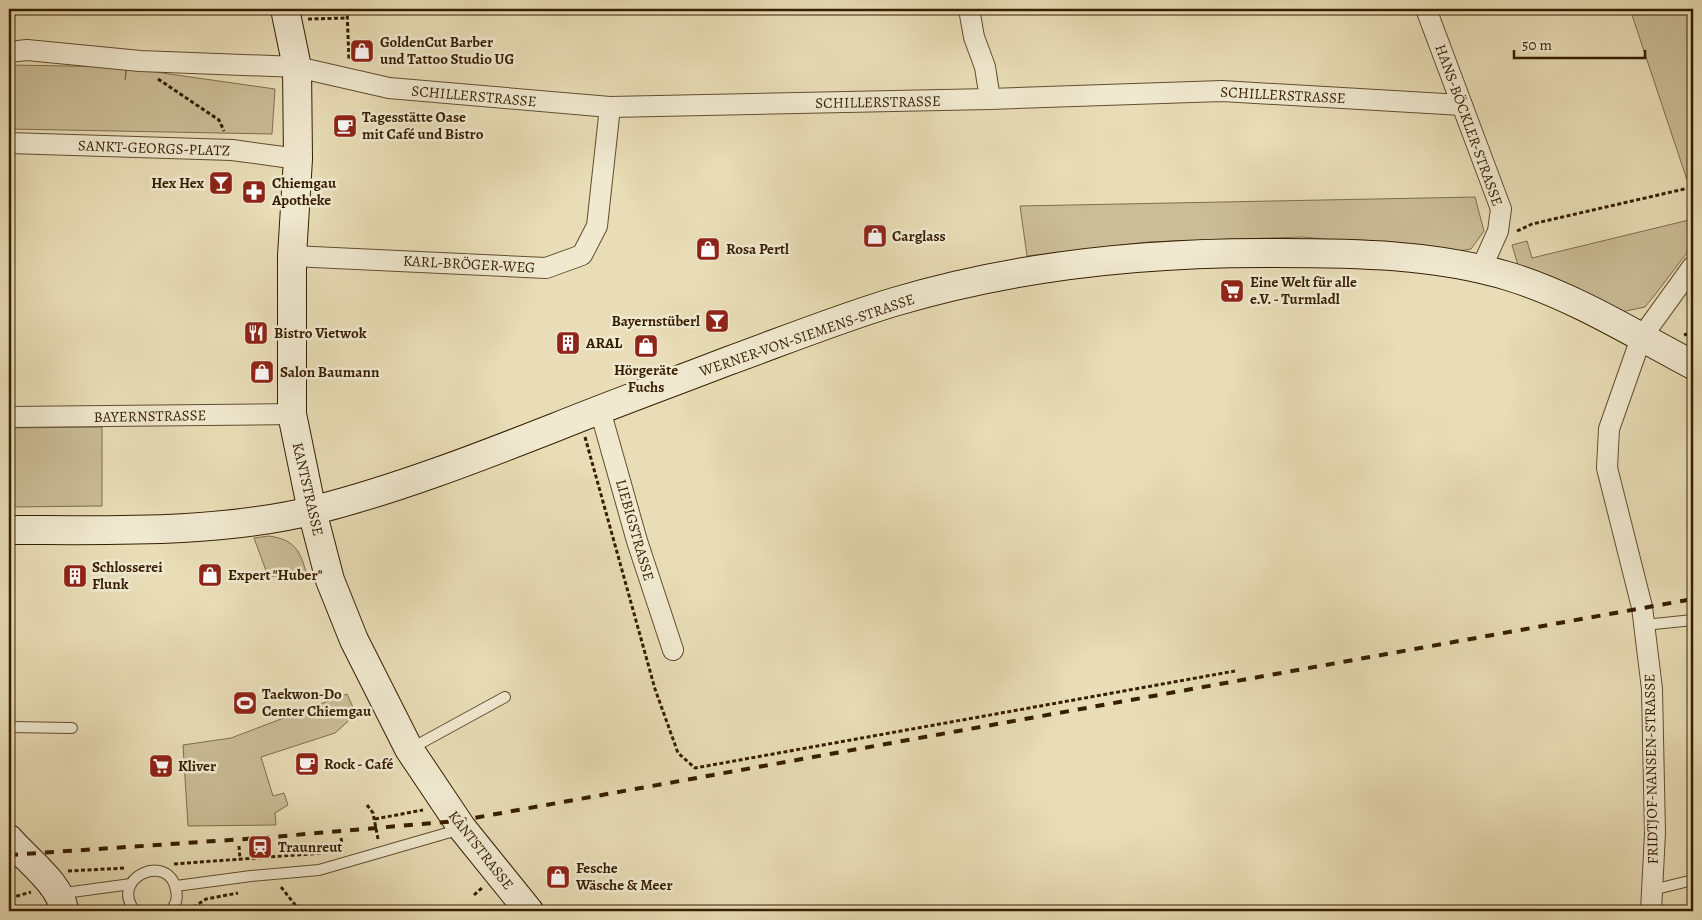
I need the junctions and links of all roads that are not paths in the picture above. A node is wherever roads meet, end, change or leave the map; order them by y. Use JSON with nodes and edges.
{"nodes":[{"id":1,"x":969,"y":9,"type":"edge"},
{"id":2,"x":1426,"y":9,"type":"edge"},
{"id":3,"x":287,"y":15,"type":"edge"},
{"id":4,"x":9,"y":52,"type":"edge"},
{"id":5,"x":296,"y":67,"type":"junction"},
{"id":6,"x":990,"y":99,"type":"junction"},
{"id":7,"x":1462,"y":105,"type":"junction"},
{"id":8,"x":610,"y":107,"type":"junction"},
{"id":9,"x":9,"y":143,"type":"edge"},
{"id":10,"x":298,"y":159,"type":"junction"},
{"id":11,"x":292,"y":256,"type":"junction"},
{"id":12,"x":1693,"y":266,"type":"edge"},
{"id":13,"x":1481,"y":269,"type":"junction"},
{"id":14,"x":1641,"y":338,"type":"junction"},
{"id":15,"x":1693,"y":365,"type":"edge"},
{"id":16,"x":292,"y":414,"type":"junction"},
{"id":17,"x":590,"y":414,"type":"junction"},
{"id":18,"x":9,"y":417,"type":"edge"},
{"id":19,"x":312,"y":511,"type":"junction"},
{"id":20,"x":9,"y":530,"type":"edge"},
{"id":21,"x":1693,"y":620,"type":"edge"},
{"id":22,"x":1644,"y":624,"type":"junction"},
{"id":23,"x":673,"y":650,"type":"dead end"},
{"id":24,"x":505,"y":697,"type":"dead end"},
{"id":25,"x":9,"y":728,"type":"edge"},
{"id":26,"x":72,"y":728,"type":"dead end"},
{"id":27,"x":409,"y":749,"type":"junction"},
{"id":28,"x":462,"y":828,"type":"junction"},
{"id":29,"x":9,"y":839,"type":"edge"},
{"id":30,"x":1693,"y":880,"type":"edge"},
{"id":31,"x":131,"y":884,"type":"junction"},
{"id":32,"x":176,"y":886,"type":"junction"},
{"id":33,"x":1652,"y":890,"type":"junction"},
{"id":34,"x":62,"y":904,"type":"edge"},
{"id":35,"x":135,"y":911,"type":"edge"},
{"id":36,"x":170,"y":911,"type":"edge"},
{"id":37,"x":529,"y":911,"type":"edge"},
{"id":38,"x":1651,"y":911,"type":"edge"}],
"edges":[{"from":1,"to":6,"type":"street"},
{"from":2,"to":7,"type":"street","name":"HANS-BÖCKLER-STRASSE"},
{"from":3,"to":5,"type":"street","name":"KANTSTRASSE"},
{"from":4,"to":5,"type":"street"},
{"from":5,"to":8,"type":"street","name":"SCHILLERSTRASSE"},
{"from":5,"to":10,"type":"street","name":"KANTSTRASSE"},
{"from":6,"to":7,"type":"street","name":"SCHILLERSTRASSE"},
{"from":6,"to":8,"type":"street","name":"SCHILLERSTRASSE"},
{"from":7,"to":13,"type":"street","name":"HANS-BÖCKLER-STRASSE"},
{"from":8,"to":11,"type":"street","name":"KARL-BRÖGER-WEG"},
{"from":9,"to":10,"type":"street","name":"SANKT-GEORGS-PLATZ"},
{"from":10,"to":11,"type":"street","name":"KANTSTRASSE"},
{"from":11,"to":16,"type":"street","name":"KANTSTRASSE"},
{"from":12,"to":14,"type":"street","name":"FRIDTJOF-NANSEN-STRASSE"},
{"from":13,"to":14,"type":"street","name":"WERNER-VON-SIEMENS-STRASSE"},
{"from":13,"to":17,"type":"street","name":"WERNER-VON-SIEMENS-STRASSE"},
{"from":14,"to":15,"type":"street","name":"WERNER-VON-SIEMENS-STRASSE"},
{"from":14,"to":22,"type":"street","name":"FRIDTJOF-NANSEN-STRASSE"},
{"from":16,"to":18,"type":"street","name":"BAYERNSTRASSE"},
{"from":16,"to":19,"type":"street","name":"KANTSTRASSE"},
{"from":17,"to":19,"type":"street","name":"WERNER-VON-SIEMENS-STRASSE"},
{"from":17,"to":23,"type":"street","name":"LIEBIGSTRASSE"},
{"from":19,"to":20,"type":"street","name":"WERNER-VON-SIEMENS-STRASSE"},
{"from":19,"to":27,"type":"street","name":"KANTSTRASSE"},
{"from":21,"to":22,"type":"lane"},
{"from":22,"to":33,"type":"street","name":"FRIDTJOF-NANSEN-STRASSE"},
{"from":24,"to":27,"type":"lane"},
{"from":25,"to":26,"type":"lane"},
{"from":27,"to":28,"type":"street","name":"KANTSTRASSE"},
{"from":28,"to":32,"type":"lane"},
{"from":28,"to":37,"type":"street","name":"KANTSTRASSE"},
{"from":29,"to":34,"type":"street"},
{"from":30,"to":33,"type":"lane"},
{"from":31,"to":32,"type":"lane"},
{"from":31,"to":34,"type":"lane"},
{"from":31,"to":35,"type":"lane"},
{"from":32,"to":36,"type":"lane"},
{"from":33,"to":38,"type":"street","name":"FRIDTJOF-NANSEN-STRASSE"}]}
